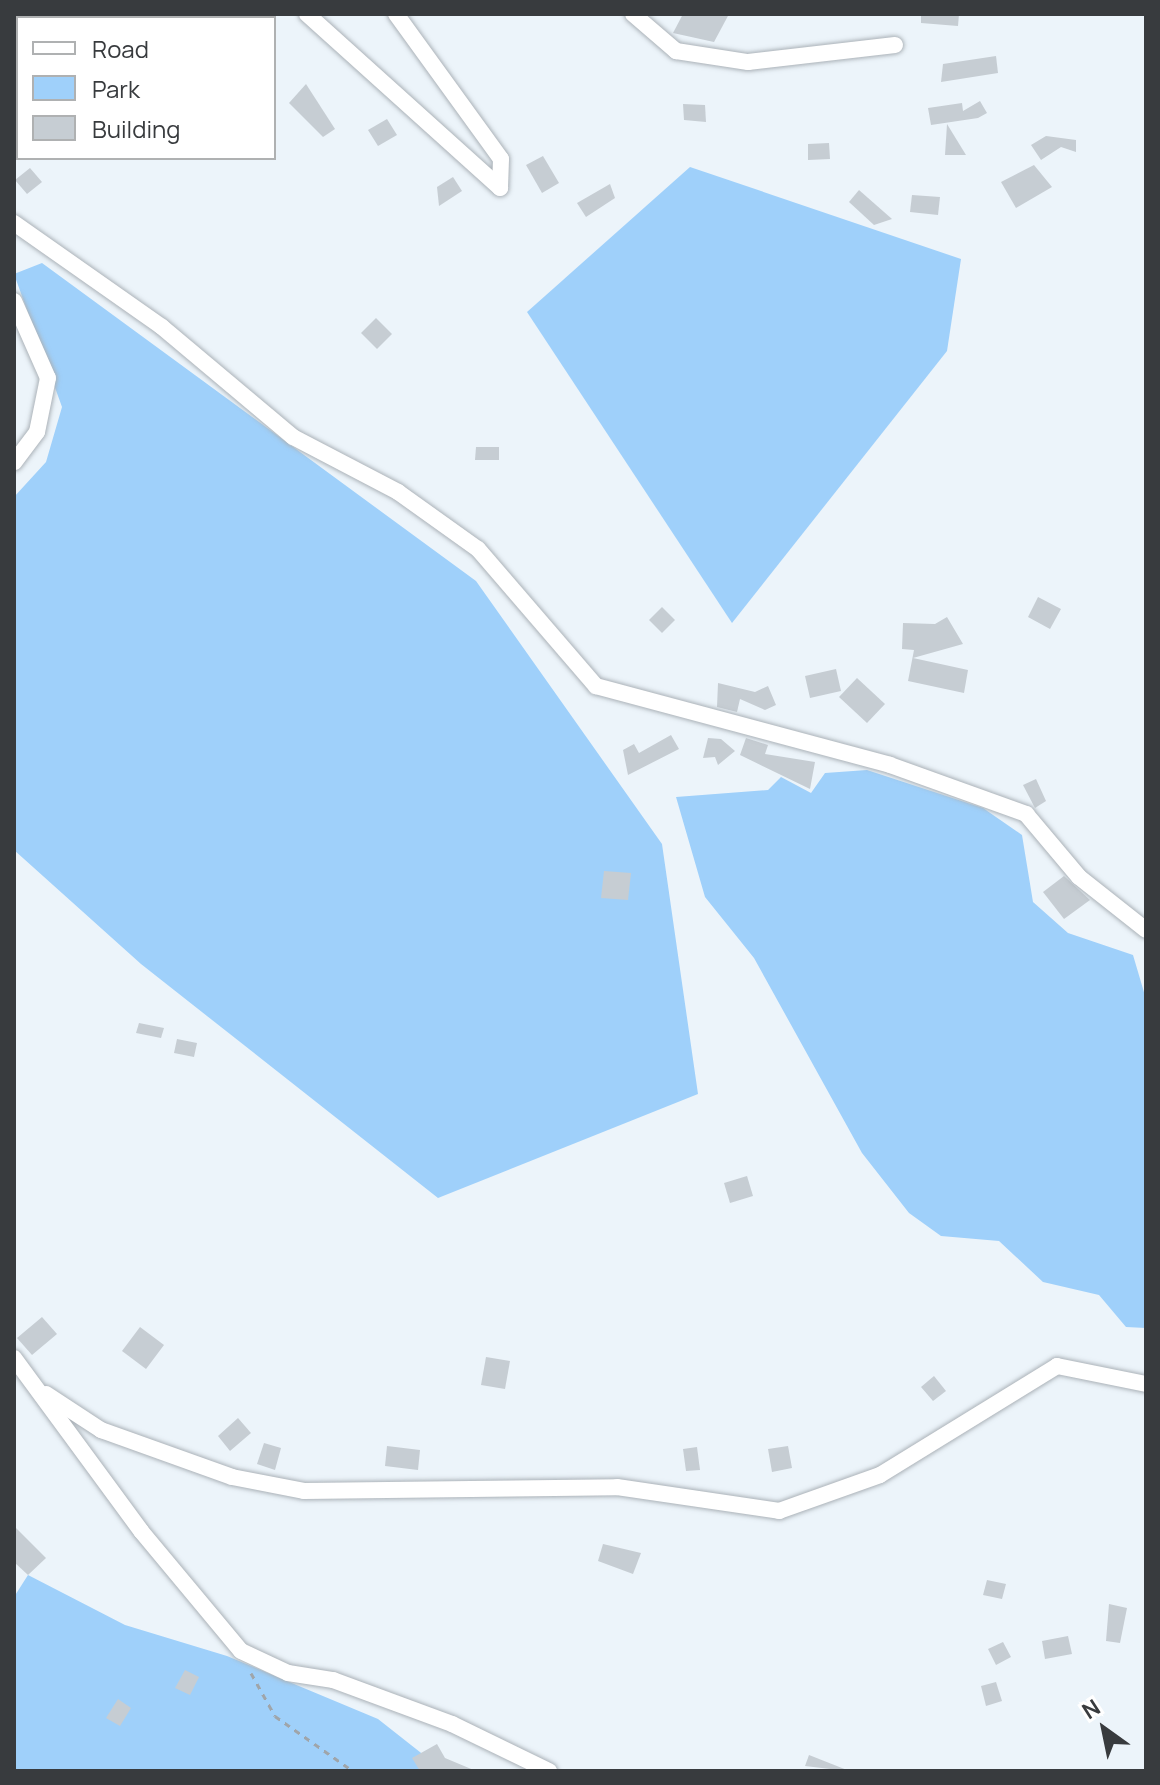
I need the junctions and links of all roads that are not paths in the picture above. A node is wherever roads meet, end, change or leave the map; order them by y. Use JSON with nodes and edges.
{"nodes":[{"id":1,"x":307,"y":14,"type":"edge"},
{"id":2,"x":396,"y":14,"type":"edge"},
{"id":3,"x":633,"y":14,"type":"edge"},
{"id":4,"x":648,"y":14,"type":"edge"},
{"id":5,"x":657,"y":35,"type":"junction"},
{"id":6,"x":895,"y":45,"type":"dead end"},
{"id":7,"x":14,"y":223,"type":"edge"},
{"id":8,"x":14,"y":301,"type":"edge"},
{"id":9,"x":14,"y":462,"type":"edge"},
{"id":10,"x":1146,"y":930,"type":"edge"},
{"id":11,"x":14,"y":1358,"type":"edge"},
{"id":12,"x":1146,"y":1384,"type":"edge"},
{"id":13,"x":46,"y":1394,"type":"junction"},
{"id":14,"x":549,"y":1771,"type":"edge"}],
"edges":[{"from":1,"to":2,"type":"street"},
{"from":3,"to":5,"type":"street"},
{"from":4,"to":5,"type":"street"},
{"from":5,"to":6,"type":"street"},
{"from":7,"to":10,"type":"street"},
{"from":8,"to":9,"type":"street"},
{"from":11,"to":13,"type":"street"},
{"from":12,"to":13,"type":"street"},
{"from":13,"to":14,"type":"street"}]}
